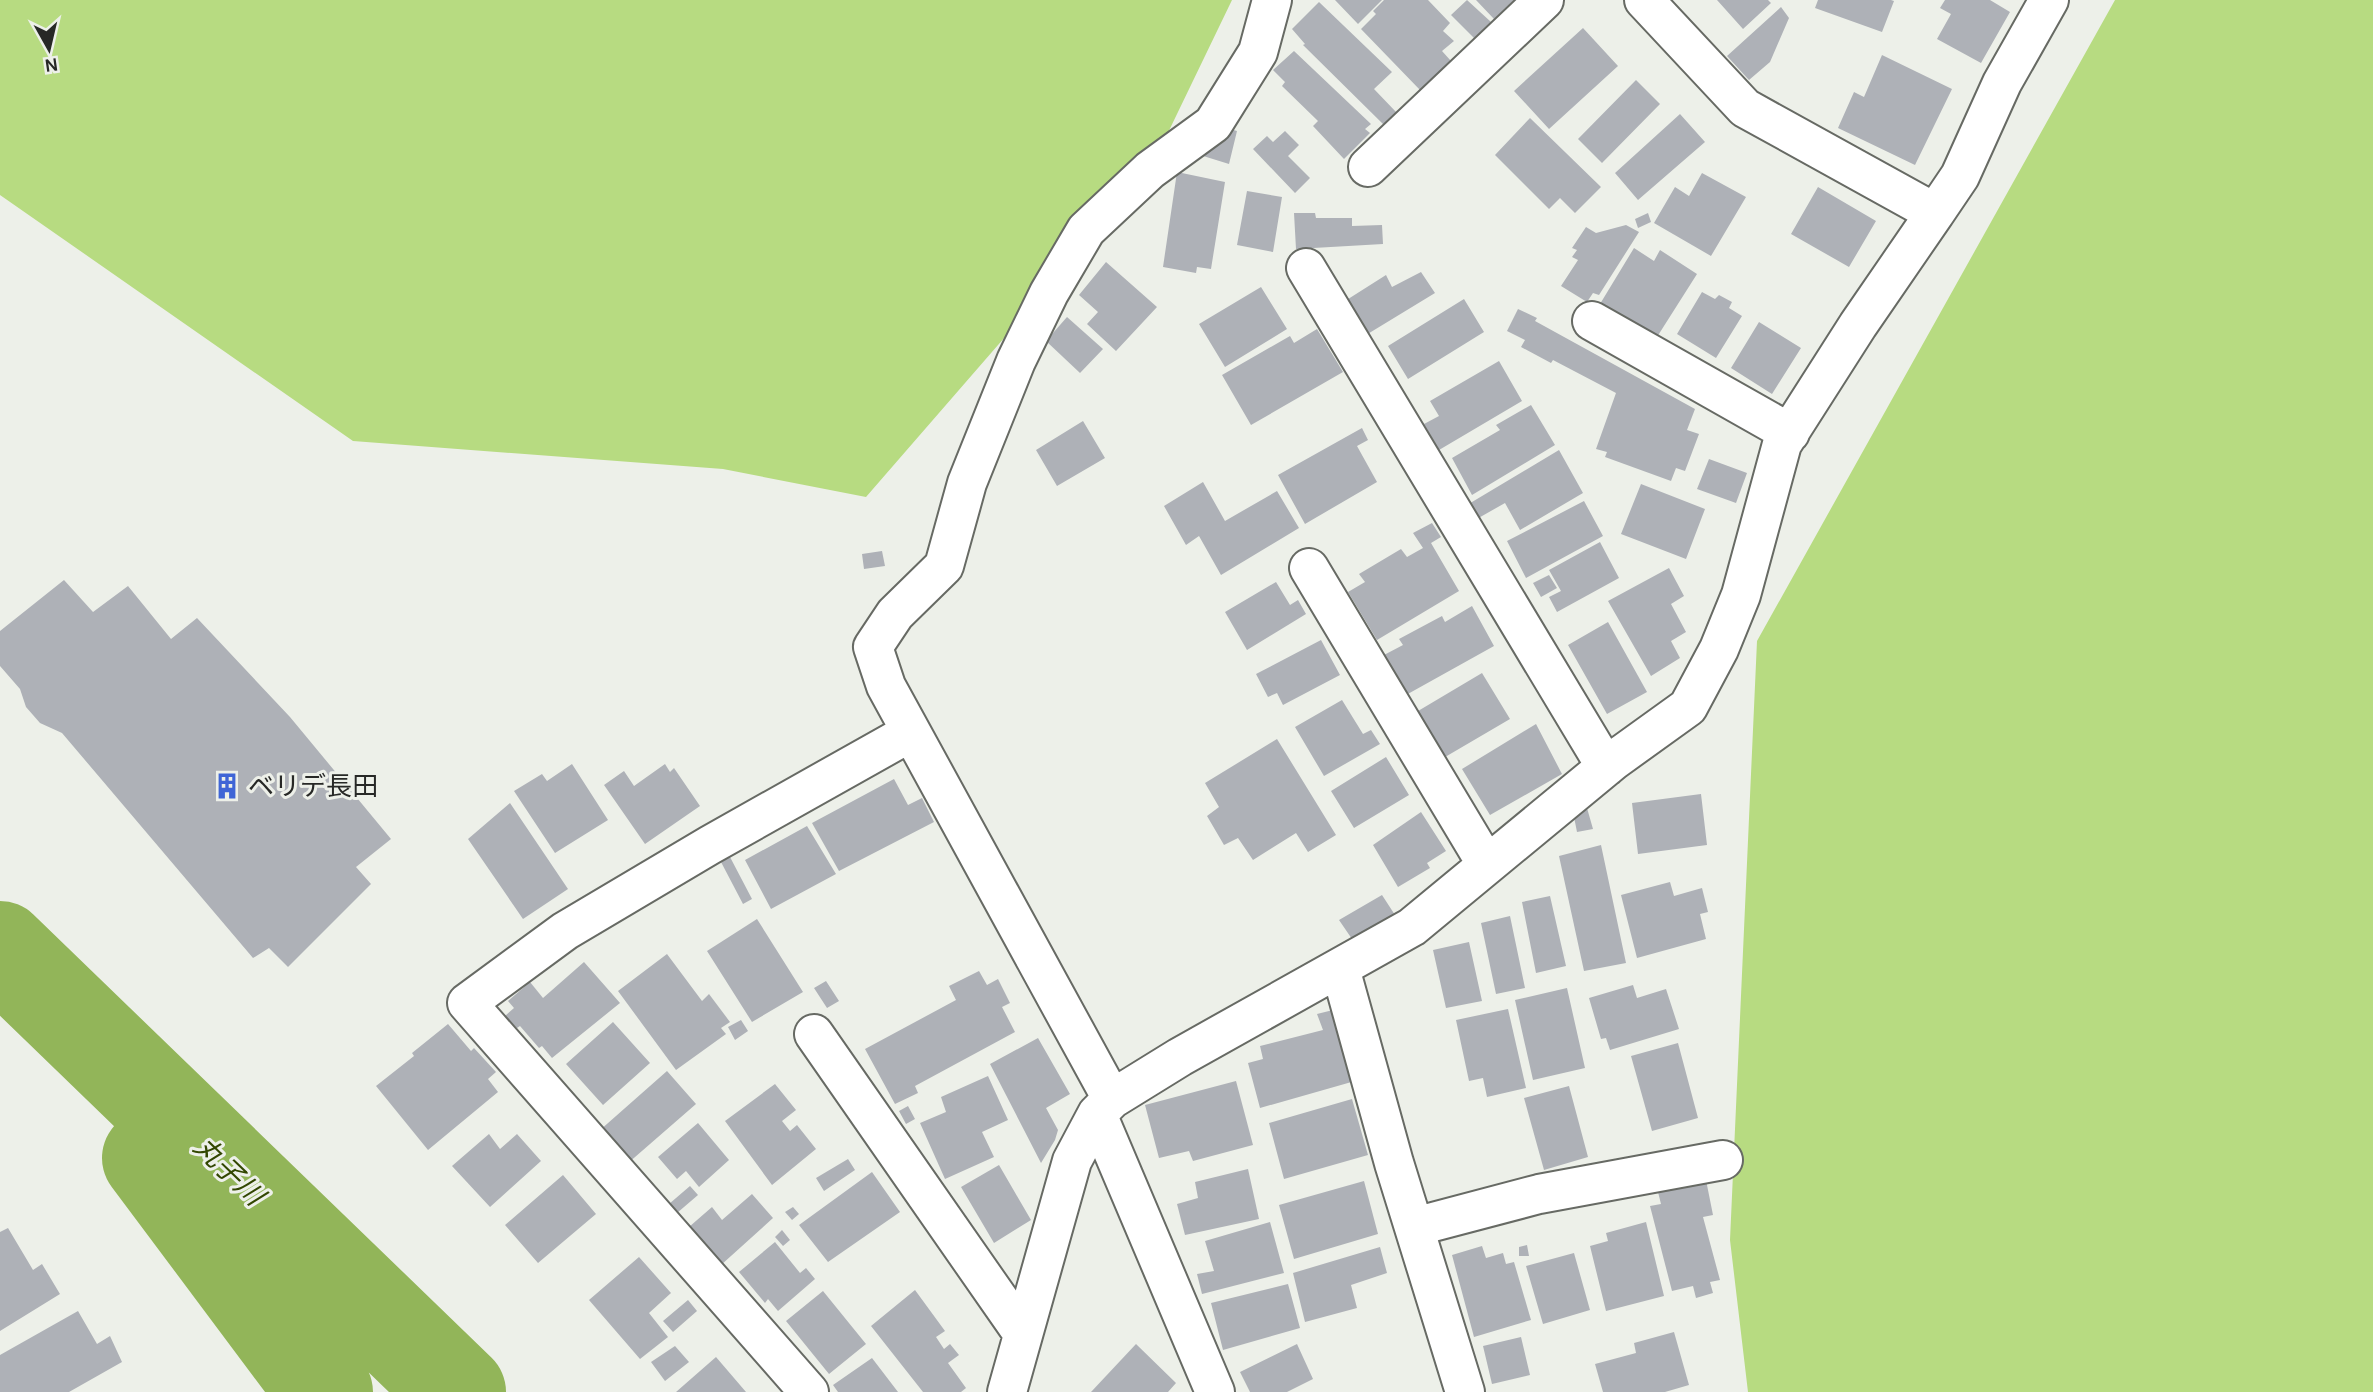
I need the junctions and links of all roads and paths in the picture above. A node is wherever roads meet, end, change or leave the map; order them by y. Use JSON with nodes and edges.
{"nodes":[{"id":1,"x":1272,"y":0,"type":"edge"},
{"id":2,"x":1544,"y":0,"type":"edge"},
{"id":3,"x":1644,"y":0,"type":"edge"},
{"id":4,"x":2049,"y":0,"type":"edge"},
{"id":5,"x":1368,"y":167,"type":"dead end"},
{"id":6,"x":1935,"y":213,"type":"junction"},
{"id":7,"x":1306,"y":268,"type":"dead end"},
{"id":8,"x":1592,"y":321,"type":"dead end"},
{"id":9,"x":1790,"y":433,"type":"junction"},
{"id":10,"x":1309,"y":568,"type":"dead end"},
{"id":11,"x":911,"y":732,"type":"junction"},
{"id":12,"x":1606,"y":767,"type":"junction"},
{"id":13,"x":1487,"y":865,"type":"junction"},
{"id":14,"x":1340,"y":968,"type":"junction"},
{"id":15,"x":814,"y":1034,"type":"dead end"},
{"id":16,"x":1105,"y":1106,"type":"junction"},
{"id":17,"x":1723,"y":1160,"type":"dead end"},
{"id":18,"x":1414,"y":1227,"type":"junction"},
{"id":19,"x":1023,"y":1334,"type":"junction"},
{"id":20,"x":810,"y":1392,"type":"edge"},
{"id":21,"x":1007,"y":1392,"type":"edge"},
{"id":22,"x":1215,"y":1392,"type":"edge"},
{"id":23,"x":1465,"y":1392,"type":"edge"}],
"edges":[{"from":1,"to":11,"type":"street"},
{"from":2,"to":5,"type":"street"},
{"from":3,"to":6,"type":"street"},
{"from":4,"to":6,"type":"street"},
{"from":6,"to":9,"type":"street"},
{"from":7,"to":12,"type":"street"},
{"from":8,"to":9,"type":"street"},
{"from":9,"to":12,"type":"street"},
{"from":10,"to":13,"type":"street"},
{"from":11,"to":16,"type":"street"},
{"from":11,"to":20,"type":"street"},
{"from":12,"to":13,"type":"street"},
{"from":13,"to":14,"type":"street"},
{"from":14,"to":16,"type":"street"},
{"from":14,"to":18,"type":"street"},
{"from":15,"to":19,"type":"street"},
{"from":16,"to":19,"type":"street"},
{"from":16,"to":22,"type":"street"},
{"from":17,"to":18,"type":"street"},
{"from":18,"to":23,"type":"street"},
{"from":19,"to":21,"type":"street"}]}
